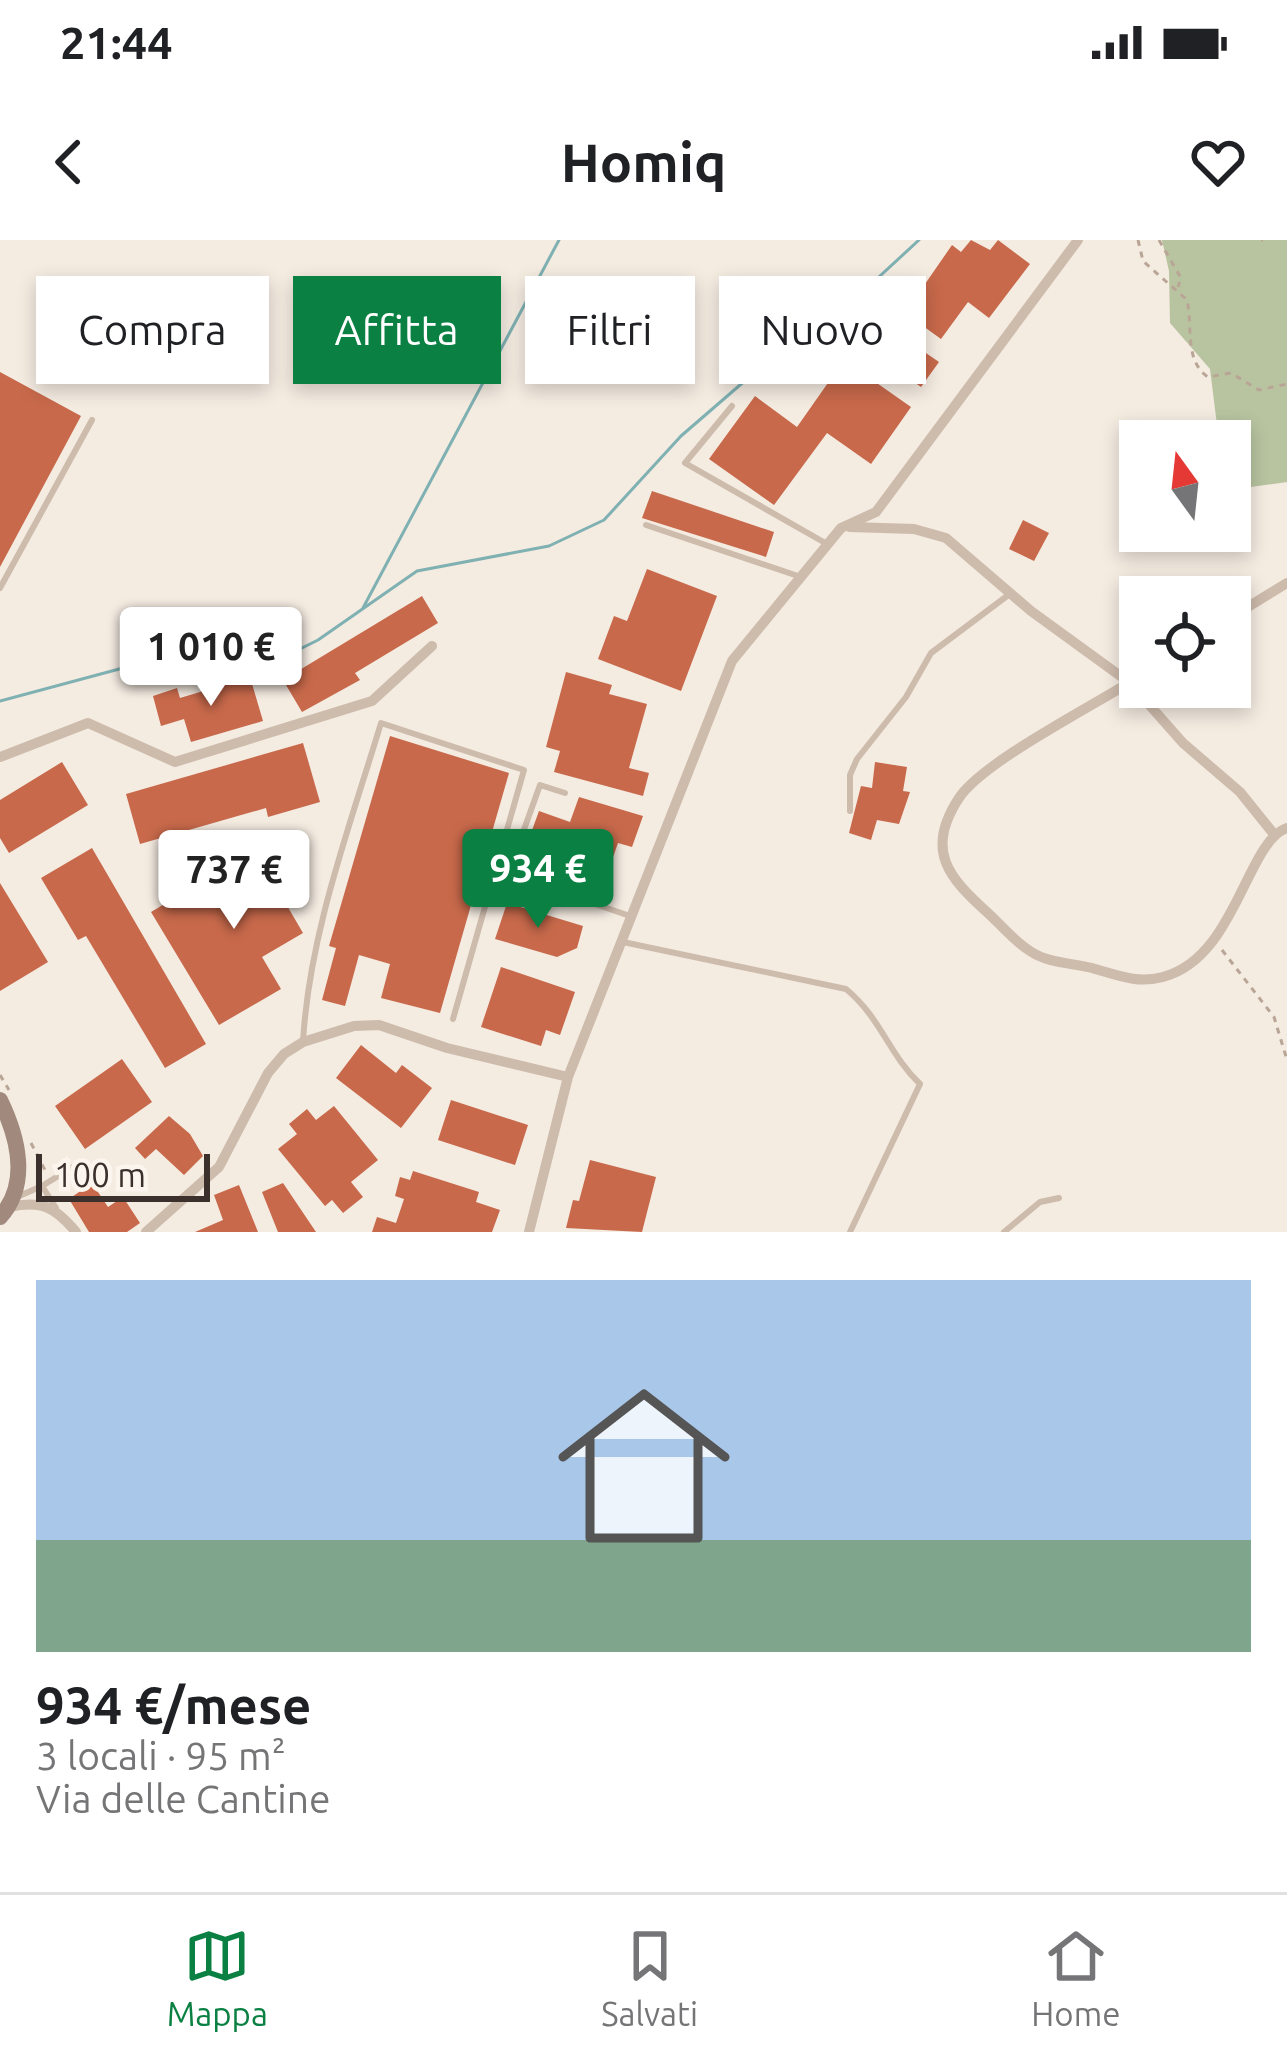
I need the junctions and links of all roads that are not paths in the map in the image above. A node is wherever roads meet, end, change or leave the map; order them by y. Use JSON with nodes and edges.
{"nodes":[{"id":1,"x":1078,"y":240,"type":"edge"},
{"id":2,"x":732,"y":406,"type":"dead end"},
{"id":3,"x":92,"y":419,"type":"dead end"},
{"id":4,"x":646,"y":525,"type":"dead end"},
{"id":5,"x":841,"y":527,"type":"junction"},
{"id":6,"x":827,"y":544,"type":"junction"},
{"id":7,"x":800,"y":577,"type":"junction"},
{"id":8,"x":1287,"y":583,"type":"edge"},
{"id":9,"x":0,"y":588,"type":"edge"},
{"id":10,"x":1011,"y":593,"type":"junction"},
{"id":11,"x":1251,"y":605,"type":"edge"},
{"id":12,"x":432,"y":646,"type":"dead end"},
{"id":13,"x":1119,"y":669,"type":"edge"},
{"id":14,"x":1119,"y":686,"type":"edge"},
{"id":15,"x":1156,"y":708,"type":"edge"},
{"id":16,"x":0,"y":757,"type":"edge"},
{"id":17,"x":565,"y":793,"type":"dead end"},
{"id":18,"x":850,"y":812,"type":"dead end"},
{"id":19,"x":1287,"y":828,"type":"edge"},
{"id":20,"x":1273,"y":832,"type":"junction"},
{"id":21,"x":630,"y":916,"type":"junction"},
{"id":22,"x":620,"y":941,"type":"junction"},
{"id":23,"x":453,"y":1019,"type":"dead end"},
{"id":24,"x":303,"y":1042,"type":"junction"},
{"id":25,"x":568,"y":1077,"type":"junction"},
{"id":26,"x":0,"y":1100,"type":"edge"},
{"id":27,"x":81,"y":1162,"type":"dead end"},
{"id":28,"x":42,"y":1186,"type":"junction"},
{"id":29,"x":1059,"y":1198,"type":"dead end"},
{"id":30,"x":8,"y":1208,"type":"edge"},
{"id":31,"x":57,"y":1210,"type":"junction"},
{"id":32,"x":76,"y":1232,"type":"edge"},
{"id":33,"x":146,"y":1232,"type":"edge"},
{"id":34,"x":529,"y":1232,"type":"edge"},
{"id":35,"x":850,"y":1232,"type":"edge"},
{"id":36,"x":1004,"y":1232,"type":"edge"}],
"edges":[{"from":1,"to":5,"type":"street"},
{"from":2,"to":6,"type":"lane"},
{"from":3,"to":9,"type":"lane"},
{"from":4,"to":7,"type":"lane"},
{"from":5,"to":6,"type":"street"},
{"from":5,"to":10,"type":"street"},
{"from":6,"to":7,"type":"street"},
{"from":7,"to":21,"type":"street"},
{"from":8,"to":11,"type":"street"},
{"from":10,"to":13,"type":"street"},
{"from":10,"to":18,"type":"lane"},
{"from":12,"to":16,"type":"street"},
{"from":14,"to":20,"type":"street"},
{"from":15,"to":20,"type":"street"},
{"from":17,"to":21,"type":"lane"},
{"from":19,"to":20,"type":"street"},
{"from":21,"to":22,"type":"street"},
{"from":22,"to":25,"type":"street"},
{"from":22,"to":35,"type":"lane"},
{"from":23,"to":24,"type":"lane"},
{"from":24,"to":25,"type":"street"},
{"from":24,"to":33,"type":"street"},
{"from":25,"to":34,"type":"street"},
{"from":26,"to":30,"type":"main road"},
{"from":27,"to":28,"type":"lane"},
{"from":28,"to":30,"type":"lane"},
{"from":28,"to":31,"type":"lane"},
{"from":29,"to":36,"type":"lane"},
{"from":30,"to":31,"type":"street"},
{"from":31,"to":32,"type":"street"}]}
